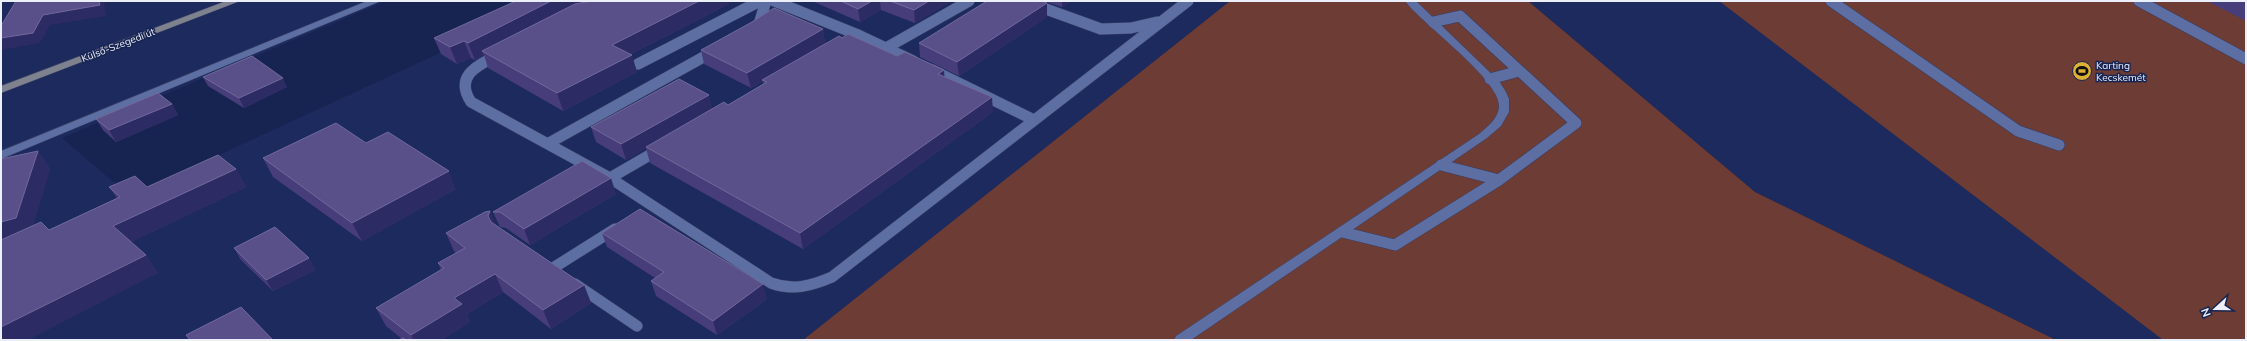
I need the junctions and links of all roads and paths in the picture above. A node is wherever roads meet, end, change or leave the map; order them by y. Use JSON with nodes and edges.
{"nodes":[{"id":1,"x":234,"y":1,"type":"edge"},
{"id":2,"x":376,"y":1,"type":"edge"},
{"id":3,"x":969,"y":1,"type":"edge"},
{"id":4,"x":1024,"y":1,"type":"edge"},
{"id":5,"x":1188,"y":1,"type":"edge"},
{"id":6,"x":1410,"y":1,"type":"edge"},
{"id":7,"x":1831,"y":1,"type":"edge"},
{"id":8,"x":2139,"y":1,"type":"edge"},
{"id":9,"x":764,"y":2,"type":"edge"},
{"id":10,"x":1165,"y":19,"type":"junction"},
{"id":11,"x":1433,"y":22,"type":"junction"},
{"id":12,"x":745,"y":34,"type":"edge"},
{"id":13,"x":856,"y":34,"type":"junction"},
{"id":14,"x":842,"y":42,"type":"edge"},
{"id":15,"x":725,"y":45,"type":"edge"},
{"id":16,"x":886,"y":48,"type":"junction"},
{"id":17,"x":509,"y":49,"type":"edge"},
{"id":18,"x":2246,"y":59,"type":"edge"},
{"id":19,"x":638,"y":64,"type":"dead end"},
{"id":20,"x":1519,"y":72,"type":"junction"},
{"id":21,"x":1490,"y":79,"type":"junction"},
{"id":22,"x":1,"y":90,"type":"edge"},
{"id":23,"x":1034,"y":120,"type":"junction"},
{"id":24,"x":672,"y":142,"type":"edge"},
{"id":25,"x":549,"y":143,"type":"junction"},
{"id":26,"x":2059,"y":145,"type":"dead end"},
{"id":27,"x":1,"y":155,"type":"edge"},
{"id":28,"x":1441,"y":165,"type":"junction"},
{"id":29,"x":610,"y":178,"type":"junction"},
{"id":30,"x":1499,"y":180,"type":"junction"},
{"id":31,"x":652,"y":205,"type":"junction"},
{"id":32,"x":638,"y":213,"type":"edge"},
{"id":33,"x":625,"y":222,"type":"edge"},
{"id":34,"x":1342,"y":232,"type":"junction"},
{"id":35,"x":540,"y":260,"type":"edge"},
{"id":36,"x":553,"y":268,"type":"junction"},
{"id":37,"x":637,"y":326,"type":"dead end"},
{"id":38,"x":1181,"y":340,"type":"edge"}],
"edges":[{"from":1,"to":22,"type":"street","name":"Külső-Szegedi út"},
{"from":2,"to":27,"type":"street"},
{"from":3,"to":16,"type":"lane"},
{"from":4,"to":10,"type":"lane"},
{"from":5,"to":10,"type":"lane"},
{"from":6,"to":11,"type":"street"},
{"from":7,"to":26,"type":"lane"},
{"from":8,"to":18,"type":"lane"},
{"from":9,"to":12,"type":"lane"},
{"from":9,"to":13,"type":"lane"},
{"from":9,"to":19,"type":"lane"},
{"from":10,"to":23,"type":"lane"},
{"from":11,"to":20,"type":"lane"},
{"from":11,"to":21,"type":"street"},
{"from":13,"to":14,"type":"lane"},
{"from":13,"to":16,"type":"lane"},
{"from":15,"to":25,"type":"lane"},
{"from":16,"to":23,"type":"lane"},
{"from":17,"to":25,"type":"lane"},
{"from":20,"to":21,"type":"lane"},
{"from":20,"to":30,"type":"lane"},
{"from":21,"to":28,"type":"street"},
{"from":23,"to":31,"type":"lane"},
{"from":24,"to":29,"type":"lane"},
{"from":25,"to":29,"type":"lane"},
{"from":28,"to":30,"type":"lane"},
{"from":28,"to":34,"type":"street"},
{"from":29,"to":31,"type":"lane"},
{"from":30,"to":34,"type":"lane"},
{"from":31,"to":32,"type":"lane"},
{"from":33,"to":36,"type":"lane"},
{"from":34,"to":38,"type":"street"},
{"from":35,"to":36,"type":"lane"},
{"from":36,"to":37,"type":"lane"}]}
